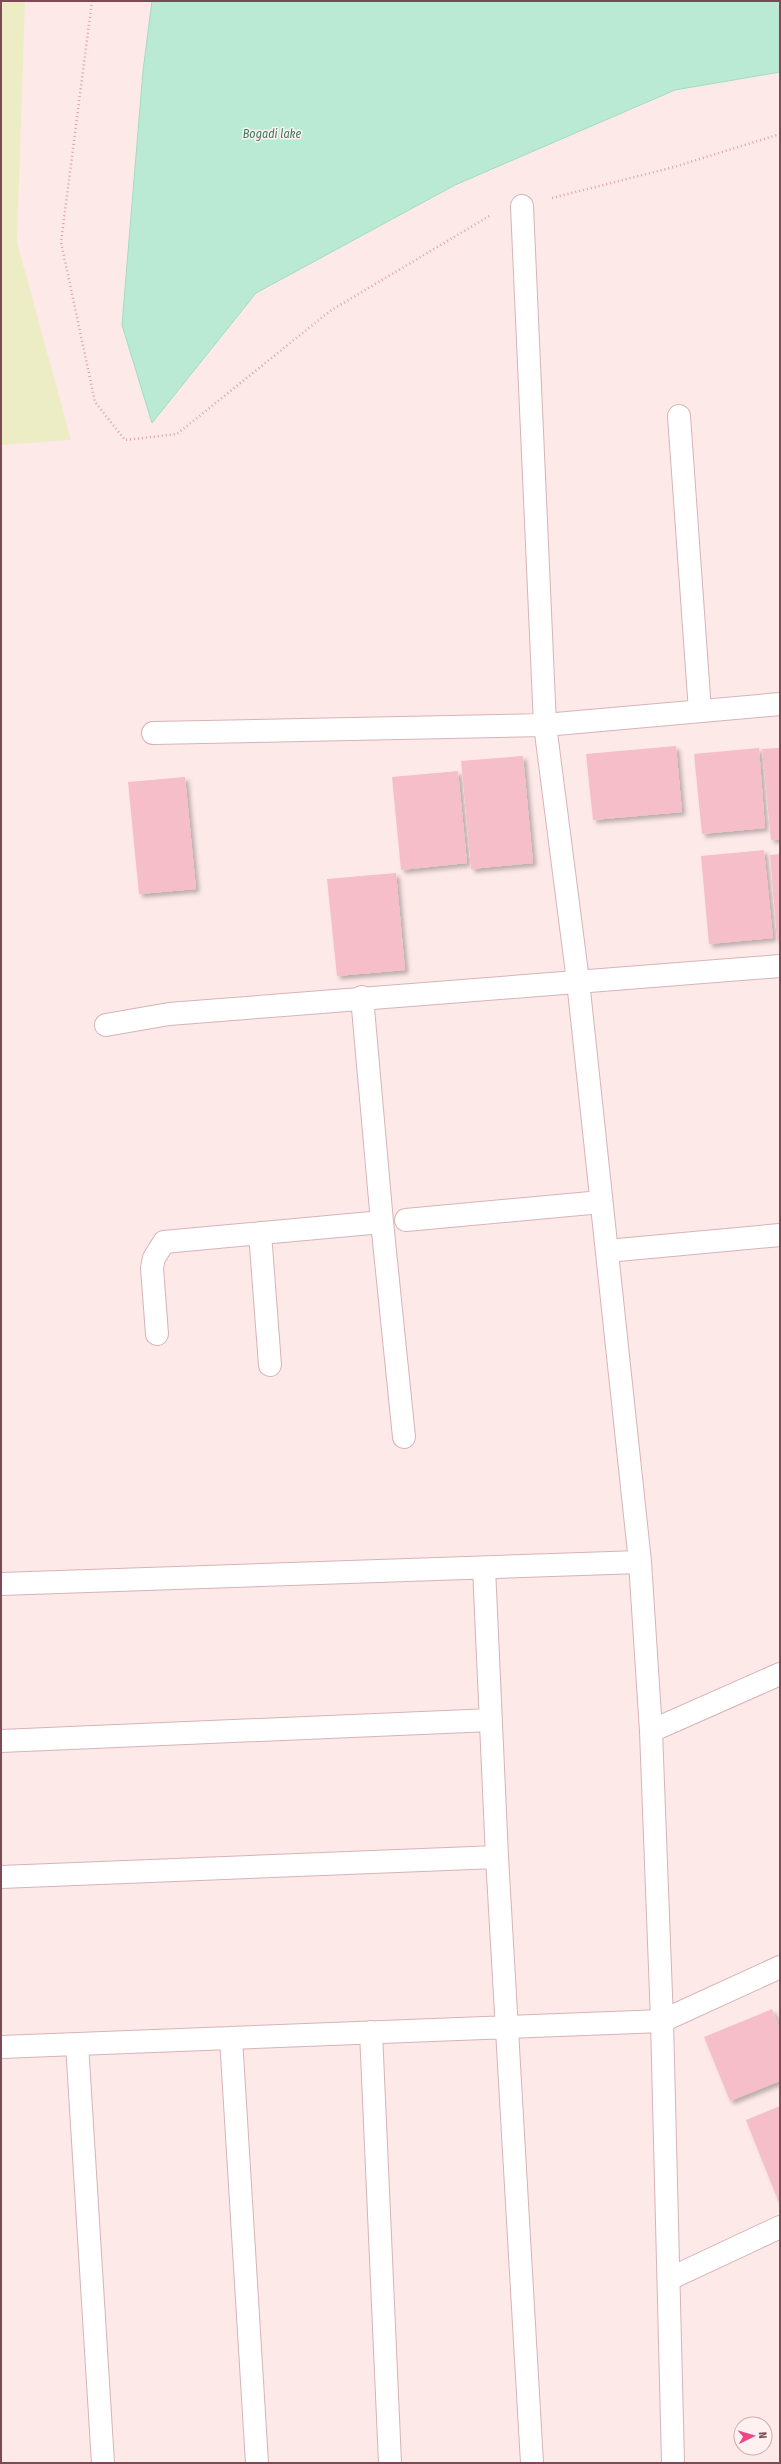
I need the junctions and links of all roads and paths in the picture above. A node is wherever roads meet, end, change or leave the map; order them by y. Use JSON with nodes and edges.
{"nodes":[{"id":1,"x":92,"y":1,"type":"edge"},
{"id":2,"x":780,"y":134,"type":"edge"},
{"id":3,"x":522,"y":206,"type":"junction"},
{"id":4,"x":679,"y":416,"type":"dead end"},
{"id":5,"x":780,"y":704,"type":"edge"},
{"id":6,"x":700,"y":712,"type":"junction"},
{"id":7,"x":545,"y":725,"type":"junction"},
{"id":8,"x":153,"y":733,"type":"dead end"},
{"id":9,"x":780,"y":966,"type":"edge"},
{"id":10,"x":578,"y":981,"type":"junction"},
{"id":11,"x":362,"y":997,"type":"junction"},
{"id":12,"x":106,"y":1025,"type":"dead end"},
{"id":13,"x":601,"y":1202,"type":"junction"},
{"id":14,"x":406,"y":1220,"type":"dead end"},
{"id":15,"x":382,"y":1222,"type":"junction"},
{"id":16,"x":260,"y":1233,"type":"junction"},
{"id":17,"x":780,"y":1235,"type":"edge"},
{"id":18,"x":607,"y":1251,"type":"junction"},
{"id":19,"x":157,"y":1334,"type":"dead end"},
{"id":20,"x":270,"y":1366,"type":"dead end"},
{"id":21,"x":404,"y":1437,"type":"dead end"},
{"id":22,"x":640,"y":1562,"type":"junction"},
{"id":23,"x":484,"y":1568,"type":"junction"},
{"id":24,"x":1,"y":1584,"type":"edge"},
{"id":25,"x":780,"y":1674,"type":"edge"},
{"id":26,"x":491,"y":1720,"type":"junction"},
{"id":27,"x":651,"y":1731,"type":"junction"},
{"id":28,"x":1,"y":1740,"type":"edge"},
{"id":29,"x":497,"y":1857,"type":"junction"},
{"id":30,"x":1,"y":1877,"type":"edge"},
{"id":31,"x":780,"y":1967,"type":"edge"},
{"id":32,"x":662,"y":2021,"type":"junction"},
{"id":33,"x":507,"y":2027,"type":"junction"},
{"id":34,"x":371,"y":2032,"type":"junction"},
{"id":35,"x":231,"y":2038,"type":"junction"},
{"id":36,"x":77,"y":2044,"type":"junction"},
{"id":37,"x":1,"y":2047,"type":"edge"},
{"id":38,"x":780,"y":2227,"type":"edge"},
{"id":39,"x":669,"y":2279,"type":"junction"},
{"id":40,"x":102,"y":2463,"type":"edge"},
{"id":41,"x":257,"y":2463,"type":"edge"},
{"id":42,"x":390,"y":2463,"type":"edge"},
{"id":43,"x":532,"y":2463,"type":"edge"},
{"id":44,"x":673,"y":2463,"type":"edge"}],
"edges":[{"from":1,"to":3,"type":"path"},
{"from":2,"to":3,"type":"path"},
{"from":3,"to":7,"type":"street"},
{"from":4,"to":6,"type":"street"},
{"from":5,"to":6,"type":"street"},
{"from":6,"to":7,"type":"street"},
{"from":7,"to":8,"type":"street"},
{"from":7,"to":10,"type":"street"},
{"from":9,"to":10,"type":"street"},
{"from":10,"to":11,"type":"street"},
{"from":10,"to":13,"type":"street"},
{"from":11,"to":12,"type":"street"},
{"from":11,"to":15,"type":"street"},
{"from":13,"to":14,"type":"street"},
{"from":13,"to":18,"type":"street"},
{"from":15,"to":16,"type":"street"},
{"from":15,"to":21,"type":"street"},
{"from":16,"to":19,"type":"street"},
{"from":16,"to":20,"type":"street"},
{"from":17,"to":18,"type":"street"},
{"from":18,"to":22,"type":"street"},
{"from":22,"to":23,"type":"street"},
{"from":22,"to":27,"type":"street"},
{"from":23,"to":24,"type":"street"},
{"from":23,"to":26,"type":"street"},
{"from":25,"to":27,"type":"street"},
{"from":26,"to":28,"type":"street"},
{"from":26,"to":29,"type":"street"},
{"from":27,"to":32,"type":"street"},
{"from":29,"to":30,"type":"street"},
{"from":29,"to":33,"type":"street"},
{"from":31,"to":32,"type":"street"},
{"from":32,"to":33,"type":"street"},
{"from":32,"to":39,"type":"street"},
{"from":33,"to":34,"type":"street"},
{"from":33,"to":43,"type":"street"},
{"from":34,"to":35,"type":"street"},
{"from":34,"to":42,"type":"street"},
{"from":35,"to":36,"type":"street"},
{"from":35,"to":41,"type":"street"},
{"from":36,"to":37,"type":"street"},
{"from":36,"to":40,"type":"street"},
{"from":38,"to":39,"type":"street"},
{"from":39,"to":44,"type":"street"}]}
